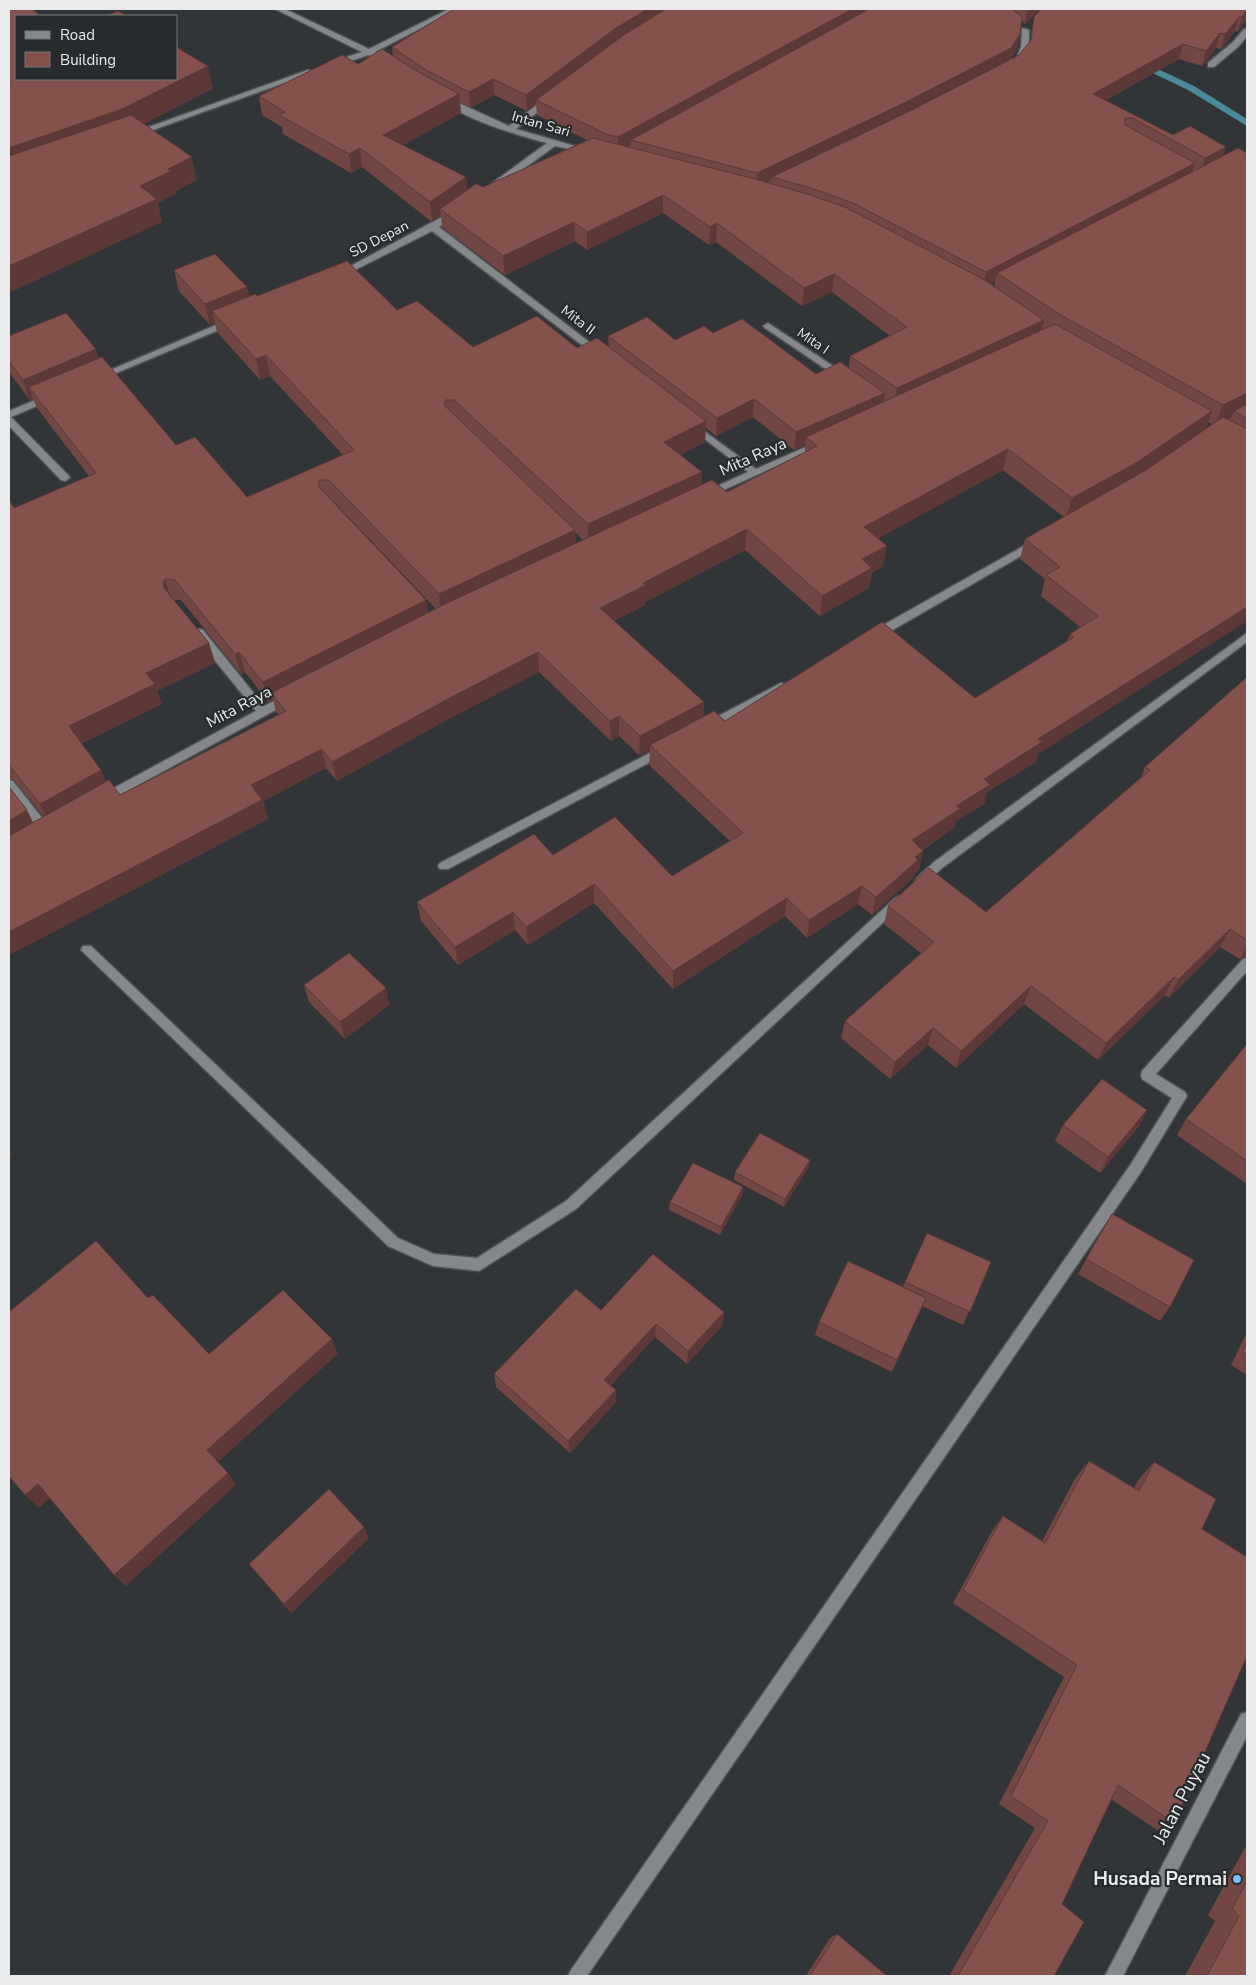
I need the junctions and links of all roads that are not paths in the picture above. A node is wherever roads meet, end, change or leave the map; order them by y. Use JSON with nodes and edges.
{"nodes":[{"id":1,"x":279,"y":9,"type":"edge"},
{"id":2,"x":454,"y":9,"type":"edge"},
{"id":3,"x":1025,"y":26,"type":"dead end"},
{"id":4,"x":1247,"y":31,"type":"edge"},
{"id":5,"x":1236,"y":44,"type":"junction"},
{"id":6,"x":1247,"y":49,"type":"edge"},
{"id":7,"x":369,"y":52,"type":"junction"},
{"id":8,"x":1211,"y":65,"type":"edge"},
{"id":9,"x":1012,"y":67,"type":"edge"},
{"id":10,"x":393,"y":68,"type":"edge"},
{"id":11,"x":553,"y":97,"type":"edge"},
{"id":12,"x":440,"y":98,"type":"edge"},
{"id":13,"x":509,"y":130,"type":"junction"},
{"id":14,"x":129,"y":136,"type":"edge"},
{"id":15,"x":553,"y":143,"type":"junction"},
{"id":16,"x":600,"y":153,"type":"edge"},
{"id":17,"x":485,"y":192,"type":"edge"},
{"id":18,"x":462,"y":208,"type":"edge"},
{"id":19,"x":433,"y":227,"type":"junction"},
{"id":20,"x":331,"y":279,"type":"edge"},
{"id":21,"x":240,"y":318,"type":"edge"},
{"id":22,"x":768,"y":326,"type":"dead end"},
{"id":23,"x":606,"y":358,"type":"edge"},
{"id":24,"x":89,"y":381,"type":"edge"},
{"id":25,"x":854,"y":385,"type":"edge"},
{"id":26,"x":62,"y":392,"type":"edge"},
{"id":27,"x":9,"y":415,"type":"edge"},
{"id":28,"x":684,"y":418,"type":"edge"},
{"id":29,"x":9,"y":420,"type":"edge"},
{"id":30,"x":833,"y":438,"type":"edge"},
{"id":31,"x":754,"y":472,"type":"junction"},
{"id":32,"x":65,"y":478,"type":"dead end"},
{"id":33,"x":692,"y":502,"type":"edge"},
{"id":34,"x":1048,"y":536,"type":"edge"},
{"id":35,"x":195,"y":627,"type":"edge"},
{"id":36,"x":1247,"y":637,"type":"edge"},
{"id":37,"x":859,"y":643,"type":"edge"},
{"id":38,"x":791,"y":681,"type":"edge"},
{"id":39,"x":298,"y":693,"type":"edge"},
{"id":40,"x":262,"y":710,"type":"junction"},
{"id":41,"x":696,"y":733,"type":"edge"},
{"id":42,"x":678,"y":742,"type":"edge"},
{"id":43,"x":9,"y":784,"type":"edge"},
{"id":44,"x":98,"y":802,"type":"edge"},
{"id":45,"x":46,"y":831,"type":"edge"},
{"id":46,"x":444,"y":866,"type":"dead end"},
{"id":47,"x":87,"y":950,"type":"dead end"},
{"id":48,"x":1247,"y":963,"type":"edge"},
{"id":49,"x":1247,"y":1720,"type":"edge"},
{"id":50,"x":577,"y":1976,"type":"edge"},
{"id":51,"x":1114,"y":1976,"type":"edge"}],
"edges":[{"from":1,"to":7,"type":"street"},
{"from":2,"to":7,"type":"street"},
{"from":3,"to":9,"type":"street"},
{"from":4,"to":5,"type":"street"},
{"from":5,"to":6,"type":"street"},
{"from":5,"to":8,"type":"street"},
{"from":7,"to":10,"type":"street"},
{"from":7,"to":14,"type":"street"},
{"from":11,"to":13,"type":"street"},
{"from":12,"to":13,"type":"street","name":"Intan Sari"},
{"from":13,"to":15,"type":"street","name":"Intan Sari"},
{"from":15,"to":16,"type":"street","name":"Intan Sari"},
{"from":15,"to":17,"type":"street"},
{"from":18,"to":19,"type":"street","name":"SD Depan"},
{"from":19,"to":20,"type":"street","name":"SD Depan"},
{"from":19,"to":23,"type":"street","name":"Mita II"},
{"from":21,"to":24,"type":"street"},
{"from":22,"to":25,"type":"street","name":"Mita I"},
{"from":26,"to":27,"type":"street"},
{"from":28,"to":31,"type":"street"},
{"from":29,"to":32,"type":"street"},
{"from":30,"to":31,"type":"street","name":"Mita Raya"},
{"from":31,"to":33,"type":"street","name":"Mita Raya"},
{"from":34,"to":37,"type":"street"},
{"from":35,"to":40,"type":"street"},
{"from":36,"to":47,"type":"street"},
{"from":38,"to":41,"type":"street"},
{"from":39,"to":40,"type":"street","name":"Mita Raya"},
{"from":40,"to":44,"type":"street","name":"Mita Raya"},
{"from":42,"to":46,"type":"street"},
{"from":43,"to":45,"type":"street"},
{"from":48,"to":50,"type":"street"},
{"from":49,"to":51,"type":"street","name":"Jalan Puyau"}]}
